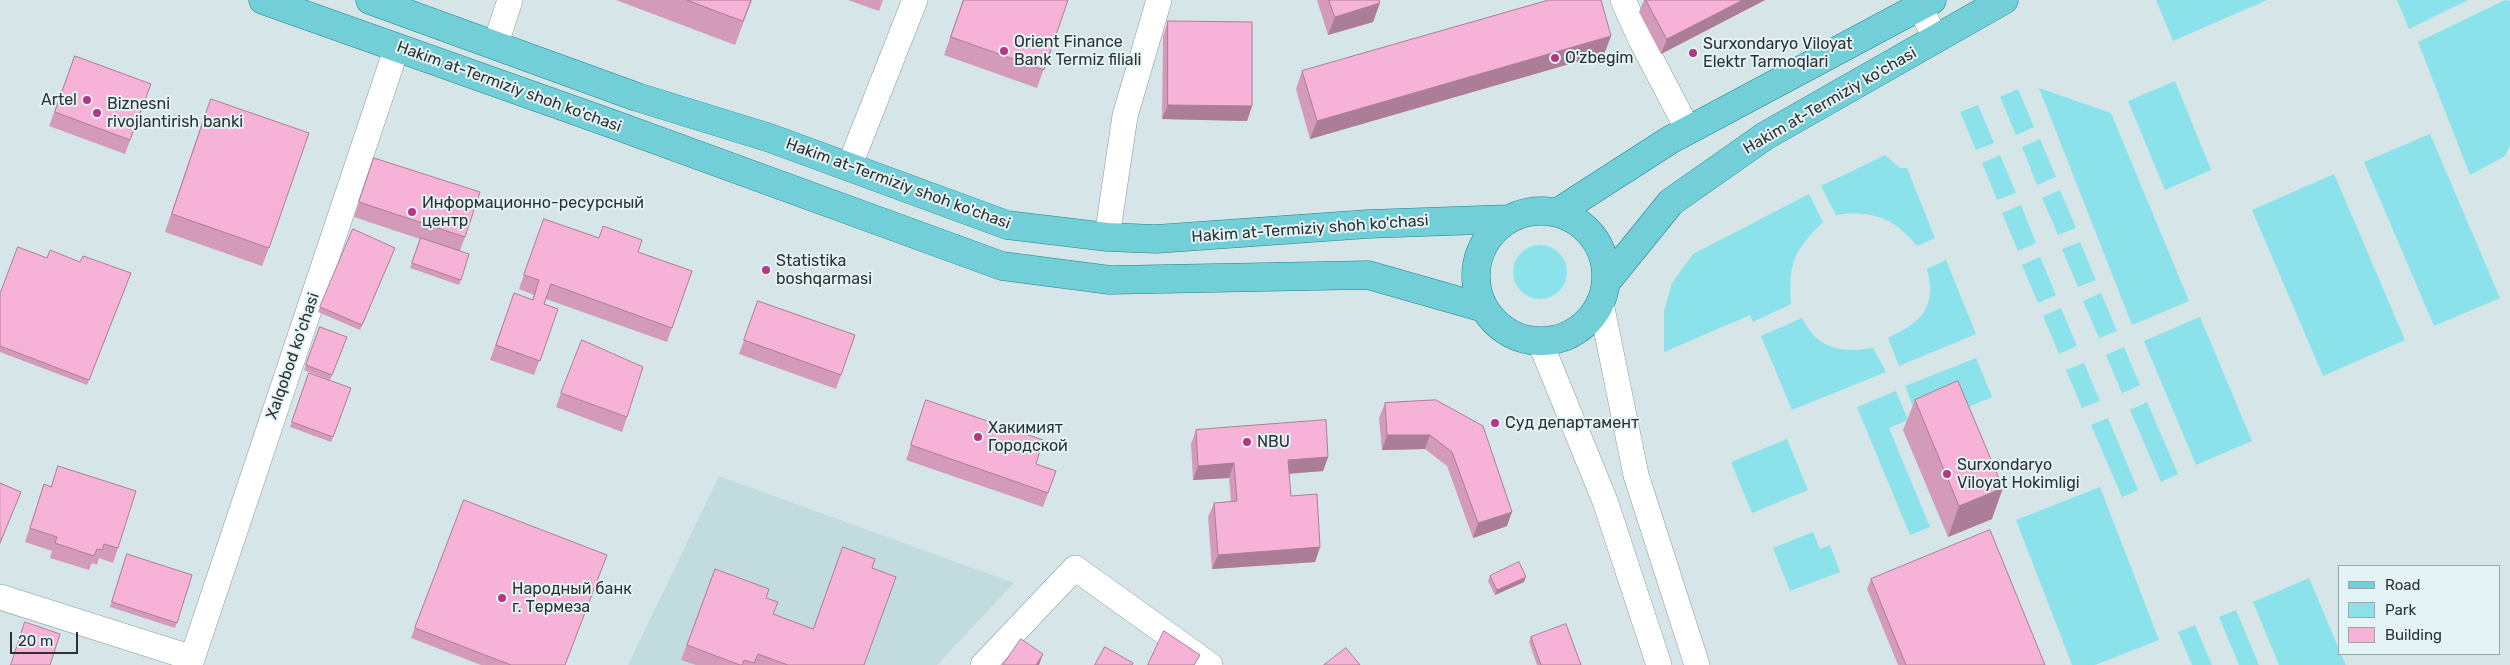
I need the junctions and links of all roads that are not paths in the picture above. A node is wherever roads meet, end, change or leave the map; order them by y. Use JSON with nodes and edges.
{"nodes":[{"id":1,"x":263,"y":0,"type":"edge"},
{"id":2,"x":370,"y":0,"type":"edge"},
{"id":3,"x":510,"y":0,"type":"edge"},
{"id":4,"x":916,"y":0,"type":"edge"},
{"id":5,"x":1159,"y":0,"type":"edge"},
{"id":6,"x":1623,"y":0,"type":"edge"},
{"id":7,"x":2004,"y":0,"type":"edge"},
{"id":8,"x":1923,"y":2,"type":"edge"},
{"id":9,"x":1936,"y":39,"type":"junction"},
{"id":10,"x":495,"y":46,"type":"junction"},
{"id":11,"x":397,"y":47,"type":"junction"},
{"id":12,"x":1688,"y":130,"type":"junction"},
{"id":13,"x":849,"y":166,"type":"junction"},
{"id":14,"x":1558,"y":212,"type":"junction"},
{"id":15,"x":1509,"y":218,"type":"junction"},
{"id":16,"x":1107,"y":237,"type":"junction"},
{"id":17,"x":1604,"y":292,"type":"junction"},
{"id":18,"x":1484,"y":308,"type":"junction"},
{"id":19,"x":1540,"y":342,"type":"junction"},
{"id":20,"x":0,"y":597,"type":"edge"},
{"id":21,"x":191,"y":661,"type":"edge"},
{"id":22,"x":983,"y":665,"type":"edge"},
{"id":23,"x":1210,"y":665,"type":"edge"},
{"id":24,"x":1659,"y":665,"type":"edge"},
{"id":25,"x":1697,"y":665,"type":"edge"}],
"edges":[{"from":1,"to":11,"type":"main road","name":"Hakim at-Termiziy shoh ko'chasi"},
{"from":2,"to":10,"type":"main road","name":"Hakim at-Termiziy shoh ko'chasi"},
{"from":3,"to":10,"type":"street"},
{"from":4,"to":13,"type":"street"},
{"from":5,"to":16,"type":"street"},
{"from":6,"to":12,"type":"street"},
{"from":7,"to":9,"type":"main road","name":"Hakim at-Termiziy ko'chasi"},
{"from":8,"to":9,"type":"street"},
{"from":8,"to":12,"type":"main road"},
{"from":9,"to":17,"type":"main road","name":"Hakim at-Termiziy ko'chasi"},
{"from":10,"to":13,"type":"main road","name":"Hakim at-Termiziy shoh ko'chasi"},
{"from":11,"to":18,"type":"main road","name":"Hakim at-Termiziy shoh ko'chasi"},
{"from":11,"to":21,"type":"street","name":"Xalqobod ko'chasi"},
{"from":12,"to":14,"type":"main road"},
{"from":13,"to":16,"type":"main road","name":"Hakim at-Termiziy shoh ko'chasi"},
{"from":14,"to":15,"type":"main road"},
{"from":14,"to":17,"type":"main road"},
{"from":15,"to":16,"type":"main road","name":"Hakim at-Termiziy shoh ko'chasi"},
{"from":15,"to":18,"type":"main road"},
{"from":17,"to":19,"type":"main road"},
{"from":17,"to":25,"type":"street"},
{"from":18,"to":19,"type":"main road"},
{"from":19,"to":24,"type":"street"},
{"from":20,"to":21,"type":"street"},
{"from":22,"to":23,"type":"street"}]}
